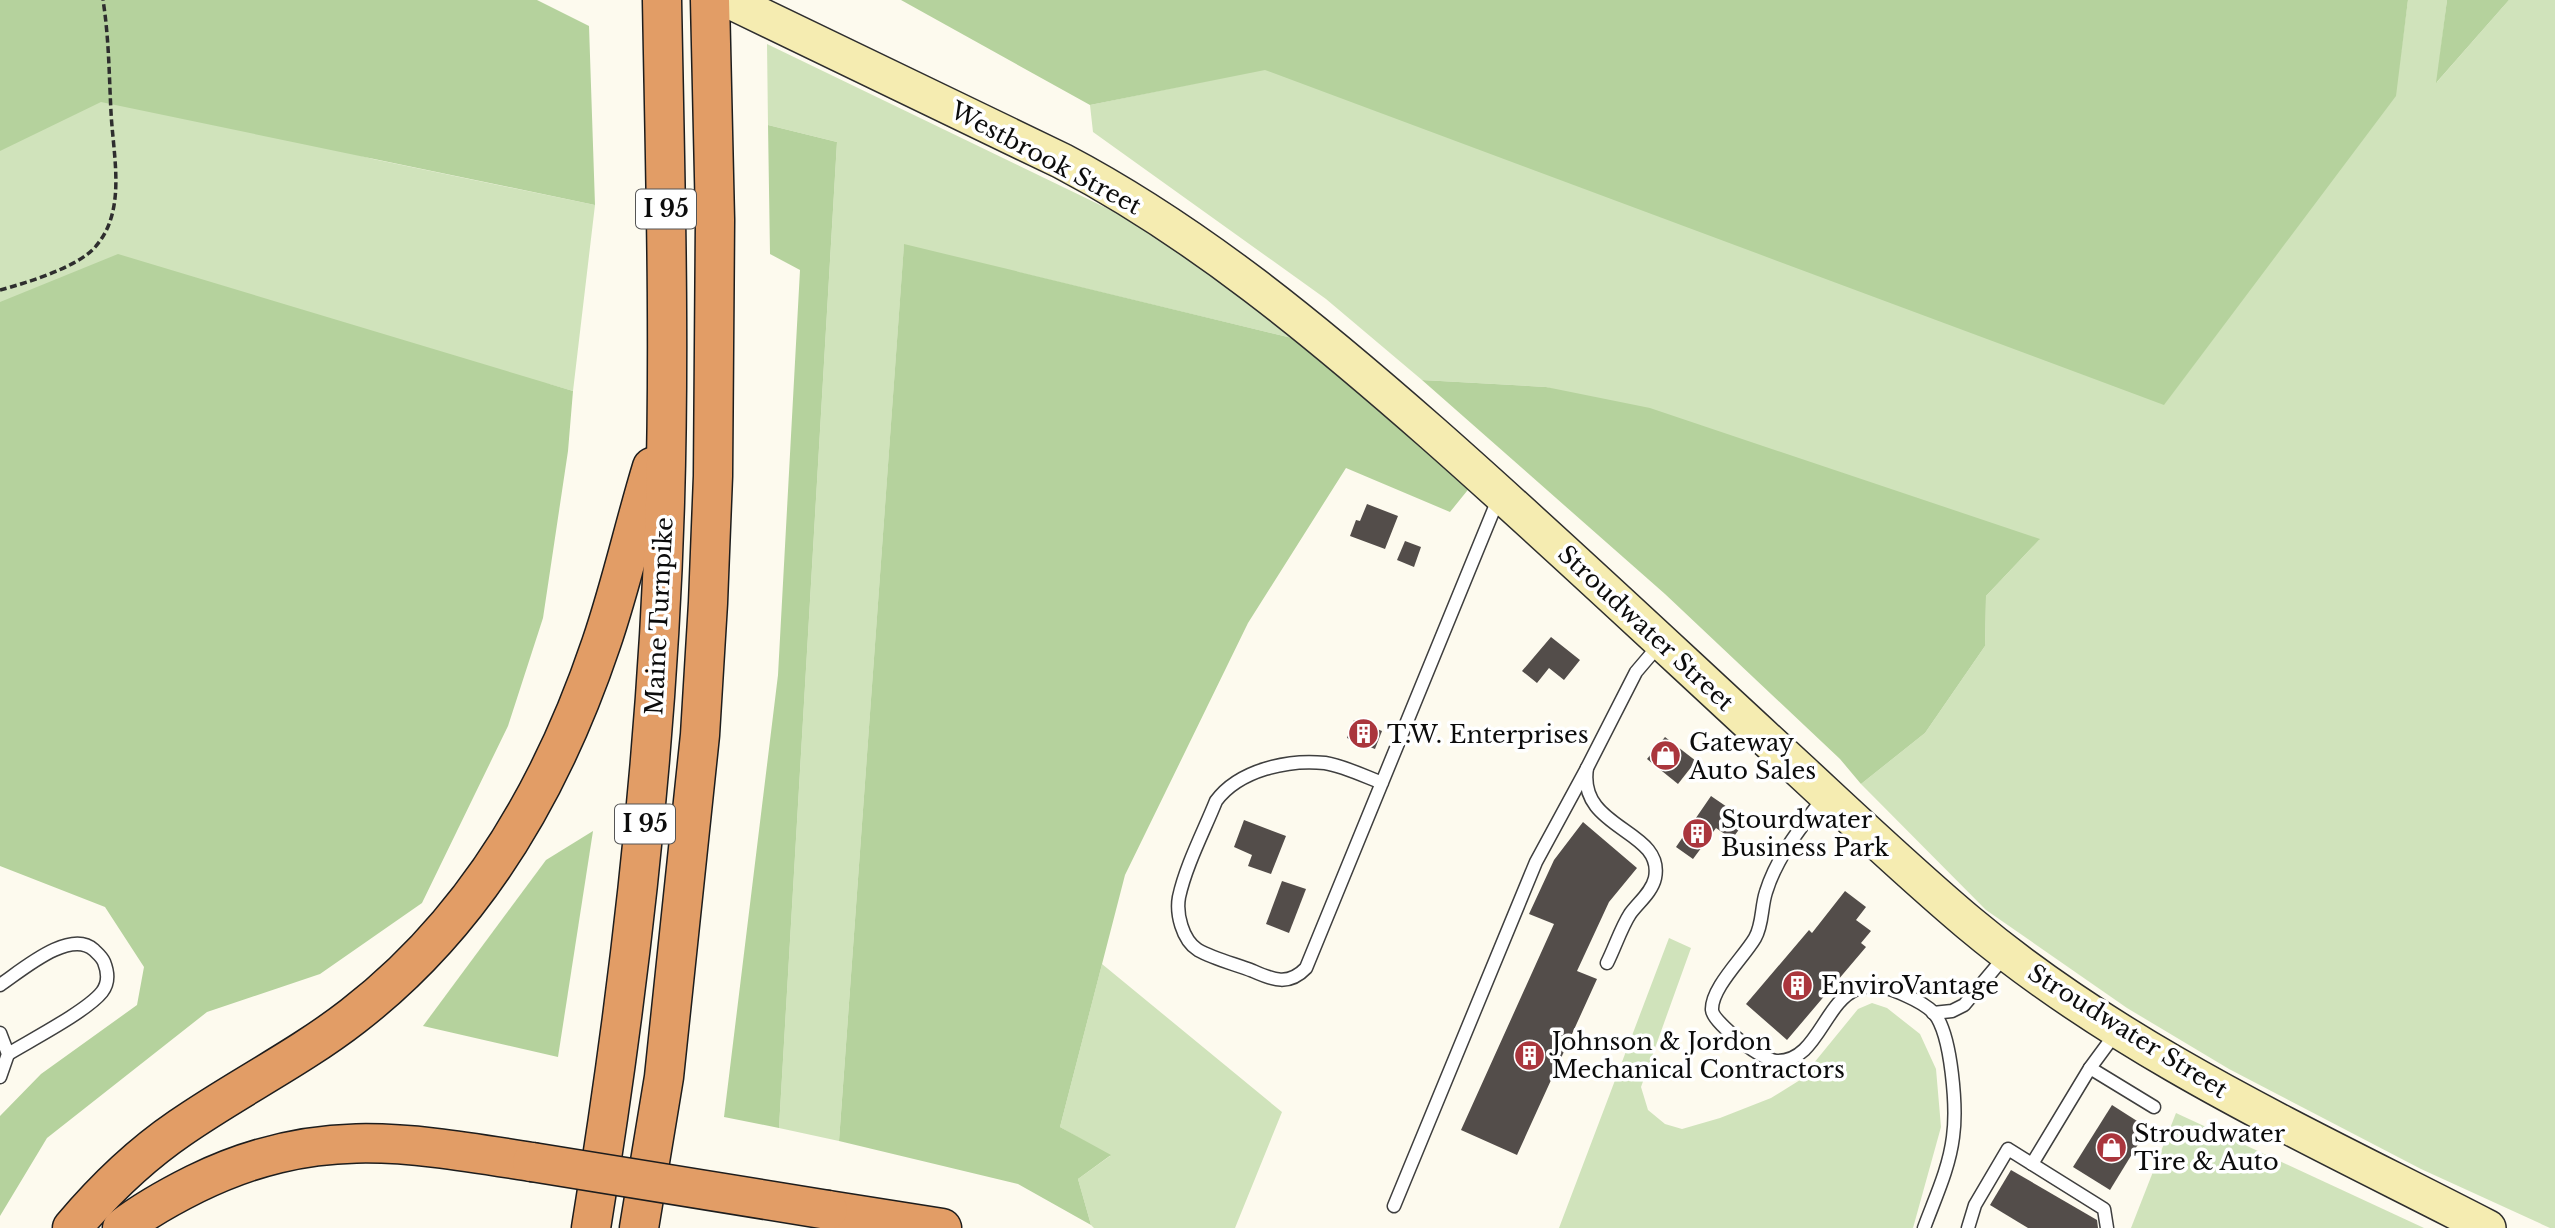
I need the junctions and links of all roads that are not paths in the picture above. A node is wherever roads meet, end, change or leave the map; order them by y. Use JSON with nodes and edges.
{"nodes":[{"id":1,"x":662,"y":0,"type":"edge"},
{"id":2,"x":710,"y":0,"type":"edge"},
{"id":3,"x":728,"y":0,"type":"edge"},
{"id":4,"x":1405,"y":409,"type":"joint"},
{"id":5,"x":667,"y":418,"type":"junction"},
{"id":6,"x":1500,"y":493,"type":"junction"},
{"id":7,"x":1661,"y":642,"type":"junction"},
{"id":8,"x":1587,"y":768,"type":"junction"},
{"id":9,"x":1382,"y":783,"type":"junction"},
{"id":10,"x":1826,"y":794,"type":"junction"},
{"id":11,"x":2007,"y":953,"type":"junction"},
{"id":12,"x":1607,"y":963,"type":"dead end"},
{"id":13,"x":0,"y":985,"type":"edge"},
{"id":14,"x":1933,"y":1013,"type":"junction"},
{"id":15,"x":2118,"y":1030,"type":"junction"},
{"id":16,"x":0,"y":1033,"type":"edge"},
{"id":17,"x":8,"y":1054,"type":"junction"},
{"id":18,"x":2090,"y":1068,"type":"junction"},
{"id":19,"x":0,"y":1077,"type":"edge"},
{"id":20,"x":664,"y":1077,"type":"junction"},
{"id":21,"x":2154,"y":1107,"type":"dead end"},
{"id":22,"x":2032,"y":1164,"type":"junction"},
{"id":23,"x":531,"y":1171,"type":"junction"},
{"id":24,"x":1394,"y":1206,"type":"dead end"},
{"id":25,"x":829,"y":1221,"type":"edge"},
{"id":26,"x":72,"y":1228,"type":"edge"},
{"id":27,"x":122,"y":1228,"type":"edge"},
{"id":28,"x":165,"y":1228,"type":"edge"},
{"id":29,"x":591,"y":1228,"type":"edge"},
{"id":30,"x":639,"y":1228,"type":"edge"},
{"id":31,"x":664,"y":1228,"type":"edge"},
{"id":32,"x":942,"y":1228,"type":"edge"},
{"id":33,"x":1924,"y":1228,"type":"edge"},
{"id":34,"x":1968,"y":1228,"type":"edge"},
{"id":35,"x":2107,"y":1228,"type":"edge"},
{"id":36,"x":2488,"y":1228,"type":"edge"}],
"edges":[{"from":1,"to":5,"type":"highway","name":"Maine Turnpike","number":"I 95"},
{"from":2,"to":20,"type":"highway","name":"Maine Turnpike","number":"I 95"},
{"from":3,"to":4,"type":"main road","name":"Westbrook Street"},
{"from":4,"to":6,"type":"main road","name":"Stroudwater Street"},
{"from":5,"to":26,"type":"highway"},
{"from":5,"to":29,"type":"highway","name":"Maine Turnpike","number":"I 95"},
{"from":6,"to":7,"type":"main road","name":"Stroudwater Street"},
{"from":6,"to":9,"type":"lane"},
{"from":7,"to":8,"type":"lane"},
{"from":7,"to":10,"type":"main road","name":"Stroudwater Street"},
{"from":8,"to":12,"type":"lane"},
{"from":8,"to":24,"type":"lane"},
{"from":9,"to":9,"type":"lane"},
{"from":10,"to":11,"type":"main road","name":"Stroudwater Street"},
{"from":10,"to":14,"type":"lane"},
{"from":11,"to":14,"type":"lane"},
{"from":11,"to":15,"type":"main road","name":"Stroudwater Street"},
{"from":13,"to":17,"type":"lane"},
{"from":14,"to":33,"type":"lane"},
{"from":15,"to":18,"type":"lane"},
{"from":15,"to":36,"type":"main road","name":"Stroudwater Street"},
{"from":16,"to":17,"type":"lane"},
{"from":17,"to":19,"type":"lane"},
{"from":18,"to":21,"type":"lane"},
{"from":18,"to":22,"type":"lane"},
{"from":20,"to":30,"type":"highway","name":"Maine Turnpike","number":"I 95"},
{"from":20,"to":31,"type":"highway"},
{"from":22,"to":34,"type":"lane"},
{"from":22,"to":35,"type":"lane"},
{"from":23,"to":25,"type":"highway"},
{"from":23,"to":27,"type":"highway"},
{"from":23,"to":28,"type":"highway"},
{"from":25,"to":32,"type":"highway"}]}
